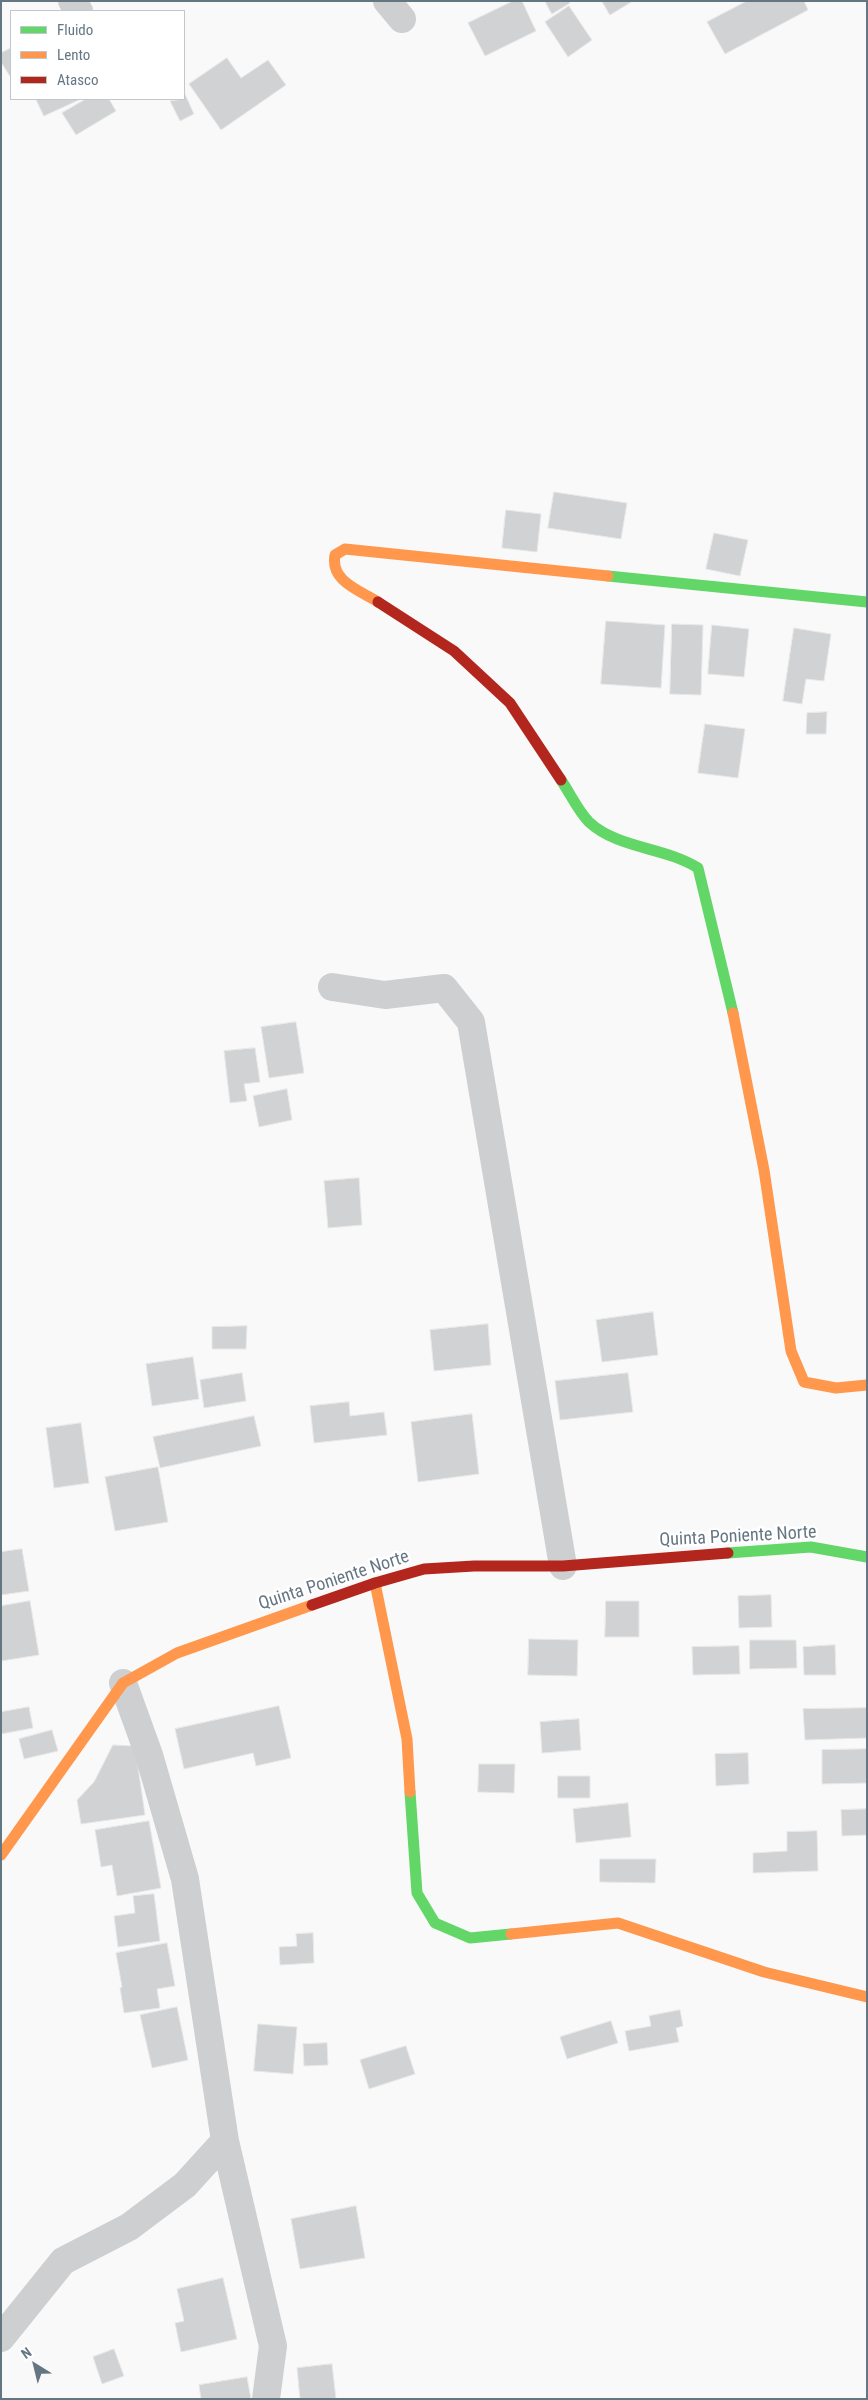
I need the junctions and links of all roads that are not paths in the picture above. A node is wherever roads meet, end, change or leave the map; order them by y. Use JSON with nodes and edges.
{"nodes":[{"id":1,"x":867,"y":602,"type":"edge"},
{"id":2,"x":332,"y":987,"type":"dead end"},
{"id":3,"x":867,"y":1385,"type":"edge"},
{"id":4,"x":867,"y":1557,"type":"edge"},
{"id":5,"x":563,"y":1566,"type":"junction"},
{"id":6,"x":375,"y":1583,"type":"junction"},
{"id":7,"x":123,"y":1683,"type":"junction"},
{"id":8,"x":1,"y":1855,"type":"edge"},
{"id":9,"x":867,"y":1997,"type":"edge"},
{"id":10,"x":224,"y":2141,"type":"junction"},
{"id":11,"x":1,"y":2338,"type":"edge"},
{"id":12,"x":266,"y":2399,"type":"edge"}],
"edges":[{"from":1,"to":3,"type":"street"},
{"from":2,"to":5,"type":"street"},
{"from":4,"to":5,"type":"street","name":"Quinta Poniente Norte"},
{"from":5,"to":6,"type":"street","name":"Quinta Poniente Norte"},
{"from":6,"to":7,"type":"street","name":"Quinta Poniente Norte"},
{"from":6,"to":9,"type":"street"},
{"from":7,"to":8,"type":"street","name":"Quinta Poniente Norte"},
{"from":7,"to":10,"type":"street"},
{"from":10,"to":11,"type":"street"},
{"from":10,"to":12,"type":"street"}]}
